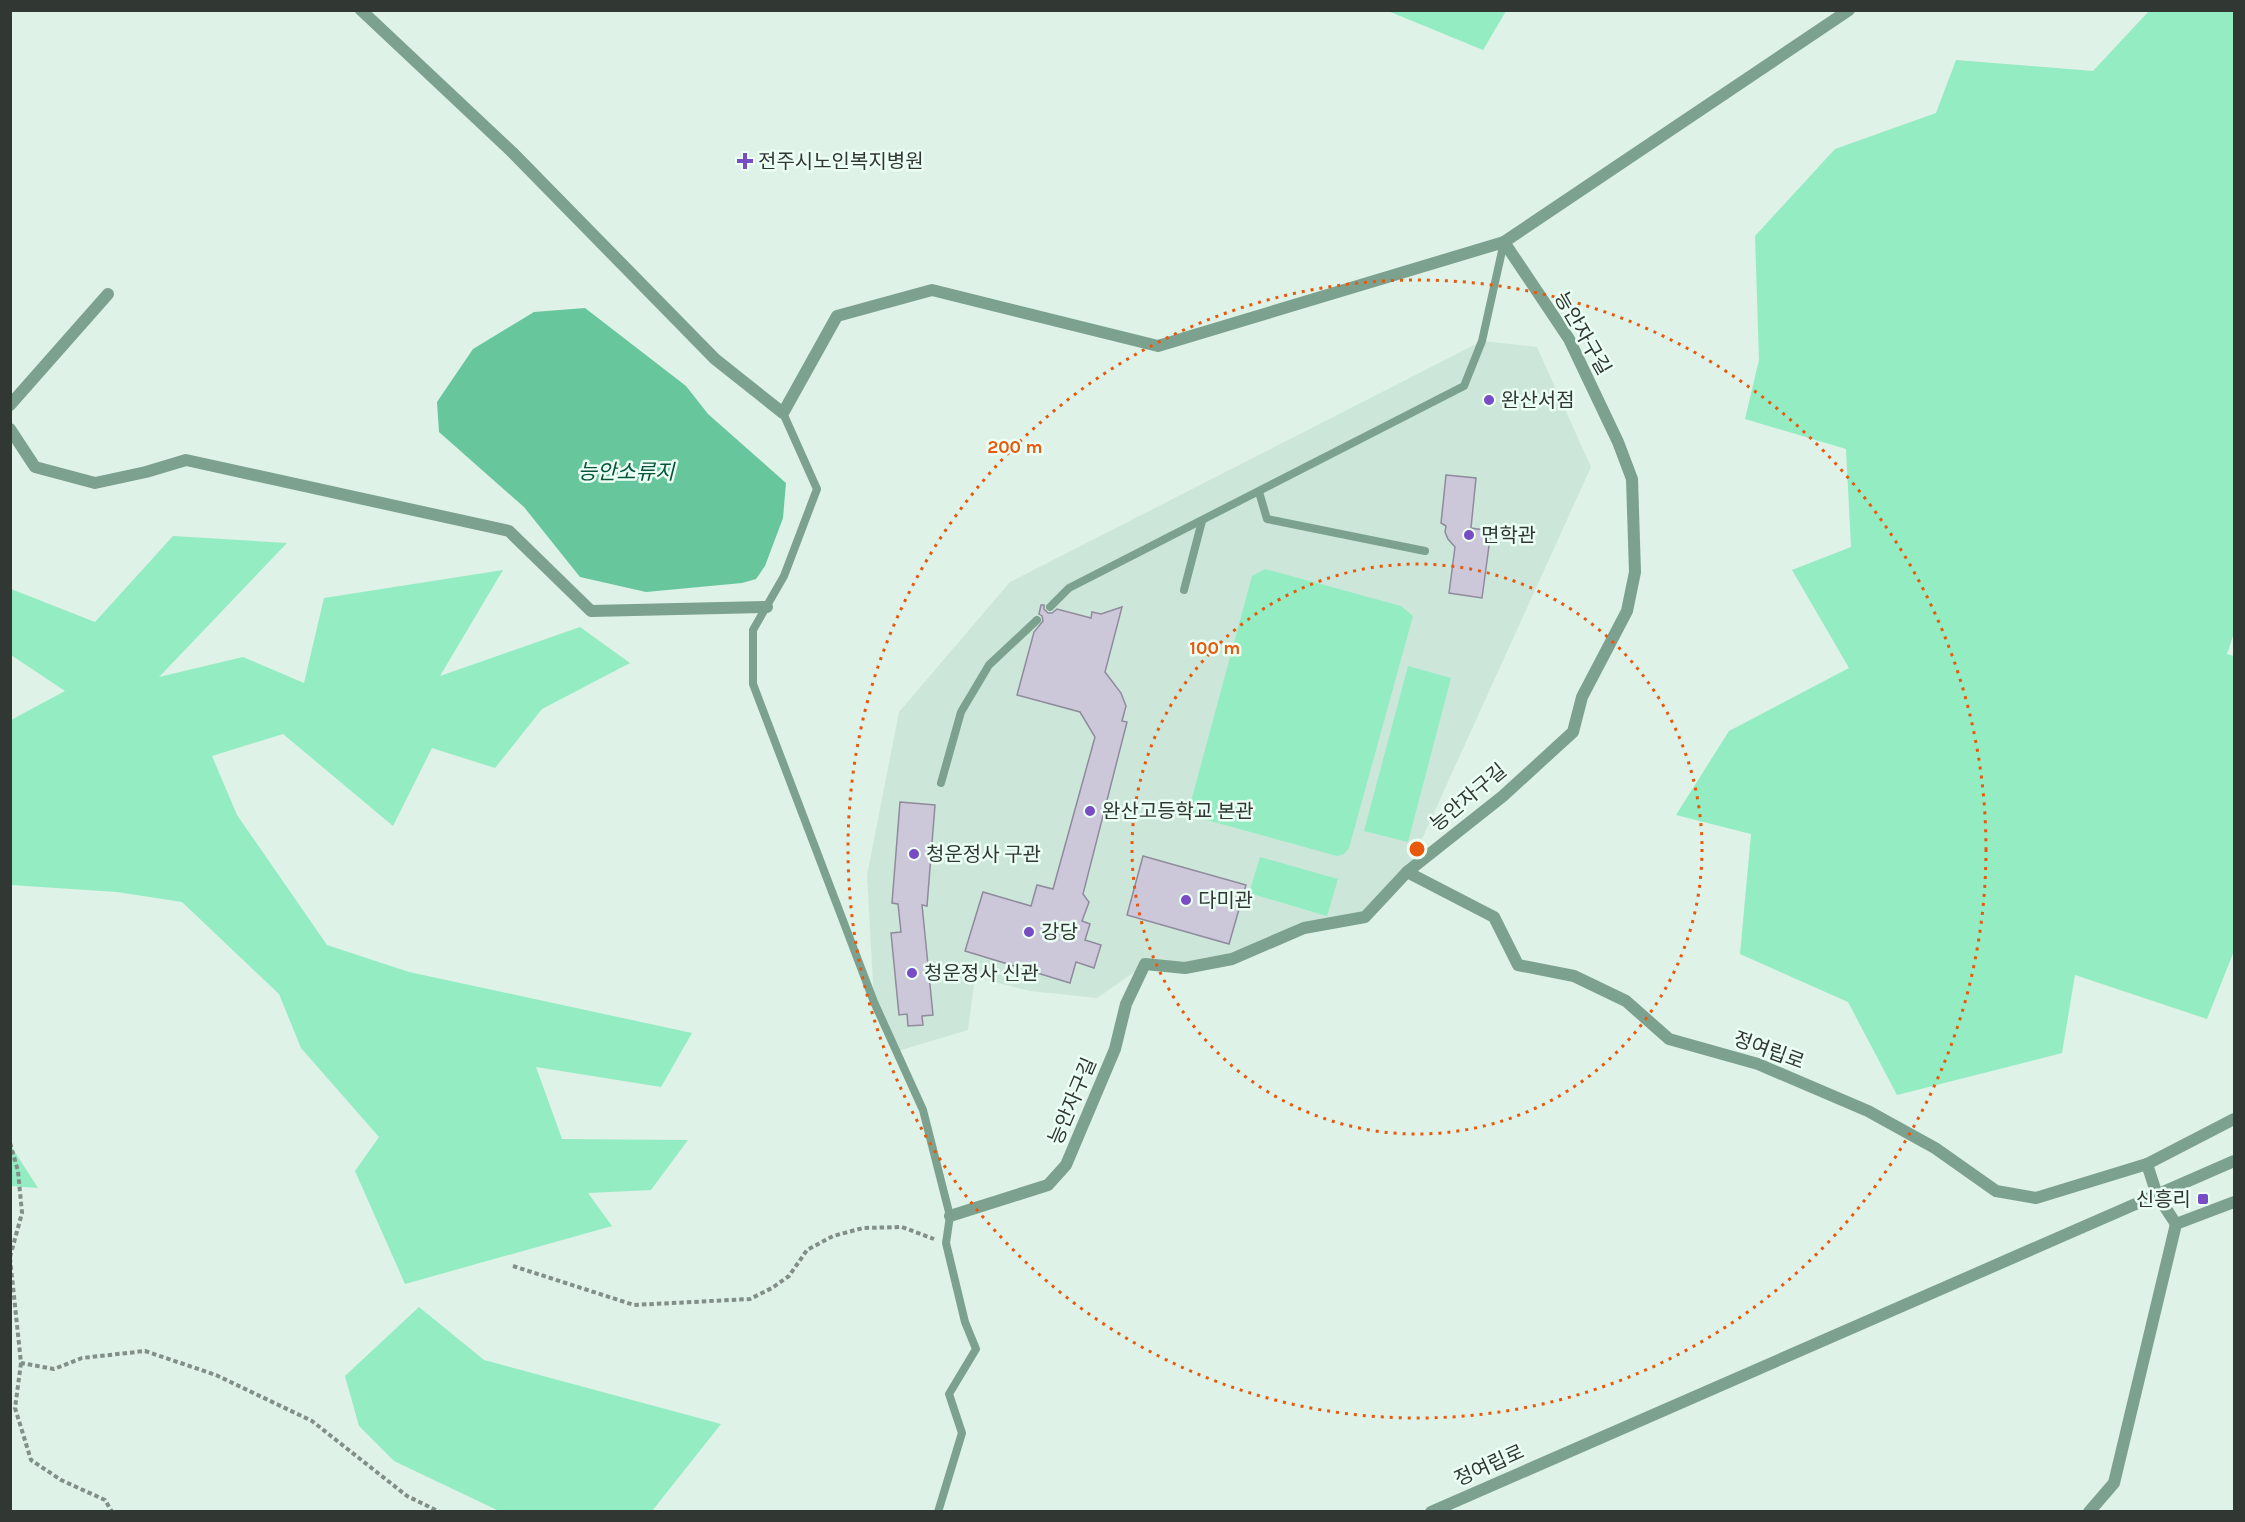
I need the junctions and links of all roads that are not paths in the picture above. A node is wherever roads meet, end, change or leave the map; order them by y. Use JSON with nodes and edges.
{"nodes":[{"id":1,"x":361,"y":10,"type":"edge"},
{"id":2,"x":1848,"y":10,"type":"edge"},
{"id":3,"x":1504,"y":242,"type":"junction"},
{"id":4,"x":108,"y":294,"type":"dead end"},
{"id":5,"x":10,"y":405,"type":"edge"},
{"id":6,"x":783,"y":413,"type":"junction"},
{"id":7,"x":10,"y":429,"type":"edge"},
{"id":8,"x":1259,"y":492,"type":"junction"},
{"id":9,"x":1202,"y":521,"type":"junction"},
{"id":10,"x":1425,"y":551,"type":"dead end"},
{"id":11,"x":1184,"y":590,"type":"dead end"},
{"id":12,"x":767,"y":607,"type":"junction"},
{"id":13,"x":1050,"y":607,"type":"dead end"},
{"id":14,"x":1037,"y":620,"type":"dead end"},
{"id":15,"x":941,"y":783,"type":"dead end"},
{"id":16,"x":1407,"y":872,"type":"junction"},
{"id":17,"x":2235,"y":1119,"type":"edge"},
{"id":18,"x":2235,"y":1161,"type":"edge"},
{"id":19,"x":2147,"y":1164,"type":"junction"},
{"id":20,"x":2157,"y":1195,"type":"junction"},
{"id":21,"x":2235,"y":1202,"type":"edge"},
{"id":22,"x":950,"y":1216,"type":"junction"},
{"id":23,"x":2176,"y":1224,"type":"junction"},
{"id":24,"x":938,"y":1512,"type":"edge"},
{"id":25,"x":1431,"y":1512,"type":"edge"},
{"id":26,"x":2089,"y":1512,"type":"edge"}],
"edges":[{"from":1,"to":6,"type":"street"},
{"from":2,"to":3,"type":"street"},
{"from":3,"to":6,"type":"street"},
{"from":3,"to":8,"type":"lane"},
{"from":3,"to":16,"type":"street","name":"능안자구길"},
{"from":4,"to":5,"type":"street"},
{"from":6,"to":12,"type":"lane"},
{"from":7,"to":12,"type":"street"},
{"from":8,"to":9,"type":"lane"},
{"from":8,"to":10,"type":"lane"},
{"from":9,"to":11,"type":"lane"},
{"from":9,"to":13,"type":"lane"},
{"from":12,"to":22,"type":"lane"},
{"from":14,"to":15,"type":"lane"},
{"from":16,"to":19,"type":"street","name":"정여립로"},
{"from":16,"to":22,"type":"street","name":"능안자구길"},
{"from":17,"to":19,"type":"street","name":"정여립로"},
{"from":18,"to":20,"type":"street","name":"정여립로"},
{"from":19,"to":20,"type":"street"},
{"from":20,"to":23,"type":"street"},
{"from":20,"to":25,"type":"street","name":"정여립로"},
{"from":21,"to":23,"type":"street"},
{"from":22,"to":24,"type":"lane"},
{"from":23,"to":26,"type":"street"}]}
